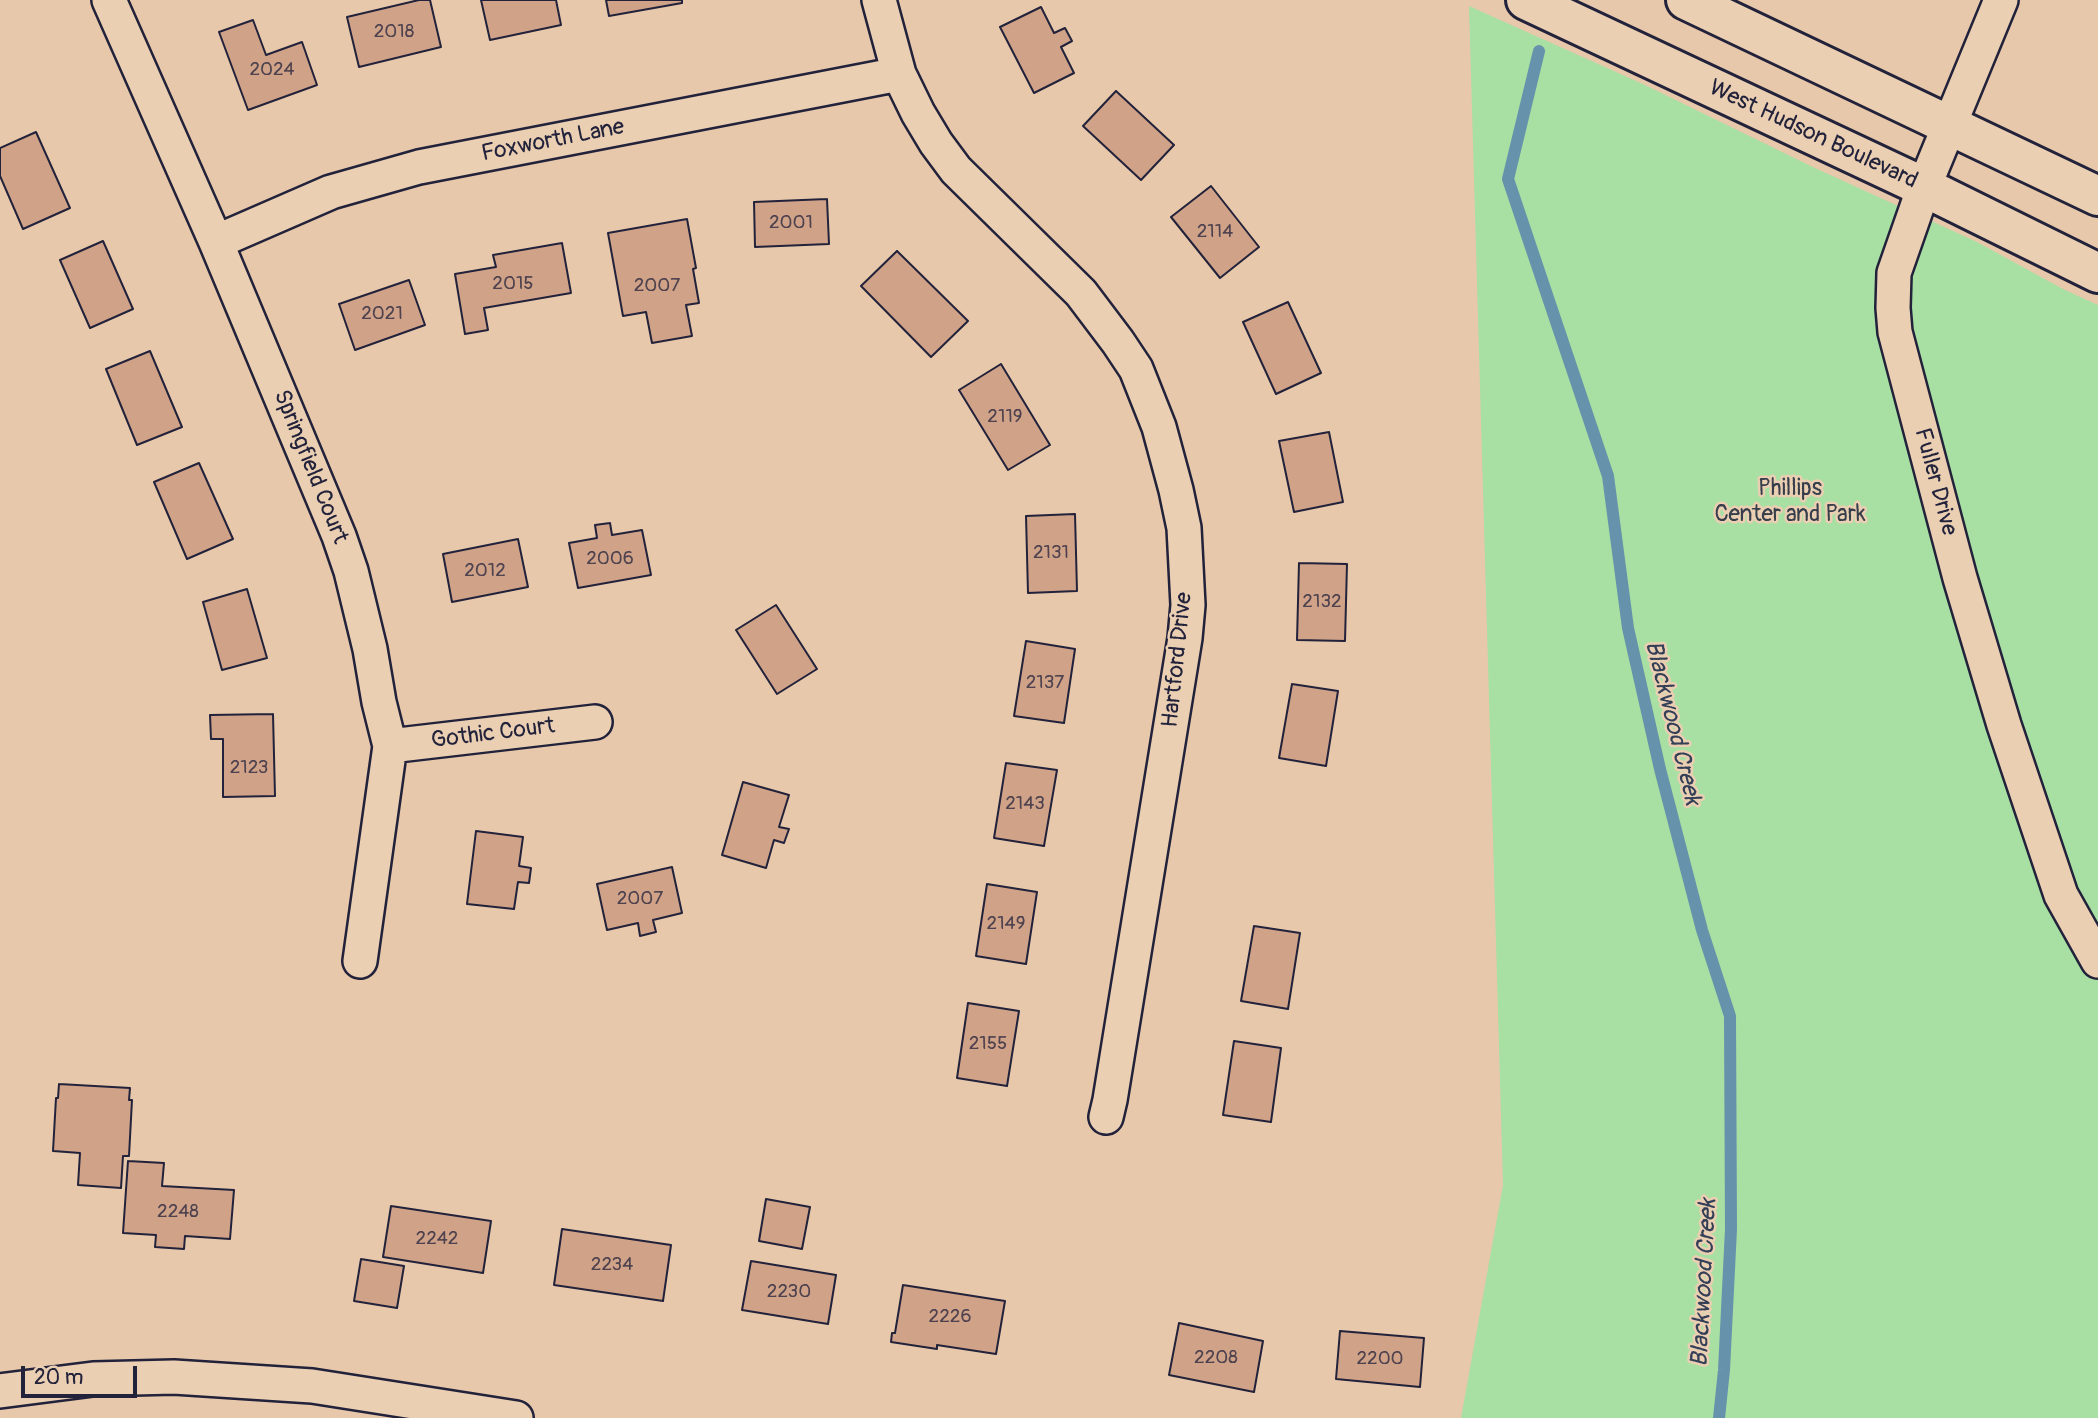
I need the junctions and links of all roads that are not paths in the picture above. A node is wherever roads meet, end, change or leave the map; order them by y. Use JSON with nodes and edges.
{"nodes":[{"id":1,"x":109,"y":0,"type":"edge"},
{"id":2,"x":879,"y":0,"type":"edge"},
{"id":3,"x":1527,"y":0,"type":"edge"},
{"id":4,"x":1686,"y":0,"type":"edge"},
{"id":5,"x":2001,"y":0,"type":"edge"},
{"id":6,"x":900,"y":74,"type":"junction"},
{"id":7,"x":1950,"y":127,"type":"junction"},
{"id":8,"x":1923,"y":187,"type":"junction"},
{"id":9,"x":2098,"y":196,"type":"edge"},
{"id":10,"x":216,"y":242,"type":"junction"},
{"id":11,"x":2098,"y":274,"type":"edge"},
{"id":12,"x":595,"y":722,"type":"dead end"},
{"id":13,"x":390,"y":746,"type":"junction"},
{"id":14,"x":360,"y":961,"type":"dead end"},
{"id":15,"x":2098,"y":961,"type":"edge"},
{"id":16,"x":1106,"y":1117,"type":"dead end"},
{"id":17,"x":0,"y":1391,"type":"edge"},
{"id":18,"x":516,"y":1418,"type":"edge"}],
"edges":[{"from":1,"to":10,"type":"street","name":"Springfield Court"},
{"from":2,"to":6,"type":"street","name":"Hartford Drive"},
{"from":3,"to":8,"type":"main road","name":"West Hudson Boulevard"},
{"from":4,"to":7,"type":"main road"},
{"from":5,"to":7,"type":"street","name":"Fuller Drive"},
{"from":6,"to":10,"type":"street","name":"Foxworth Lane"},
{"from":6,"to":16,"type":"street","name":"Hartford Drive"},
{"from":7,"to":8,"type":"street","name":"Fuller Drive"},
{"from":7,"to":9,"type":"main road"},
{"from":8,"to":11,"type":"main road","name":"West Hudson Boulevard"},
{"from":8,"to":15,"type":"street","name":"Fuller Drive"},
{"from":10,"to":13,"type":"street","name":"Springfield Court"},
{"from":12,"to":13,"type":"street","name":"Gothic Court"},
{"from":13,"to":14,"type":"street","name":"Springfield Court"},
{"from":17,"to":18,"type":"street"}]}
